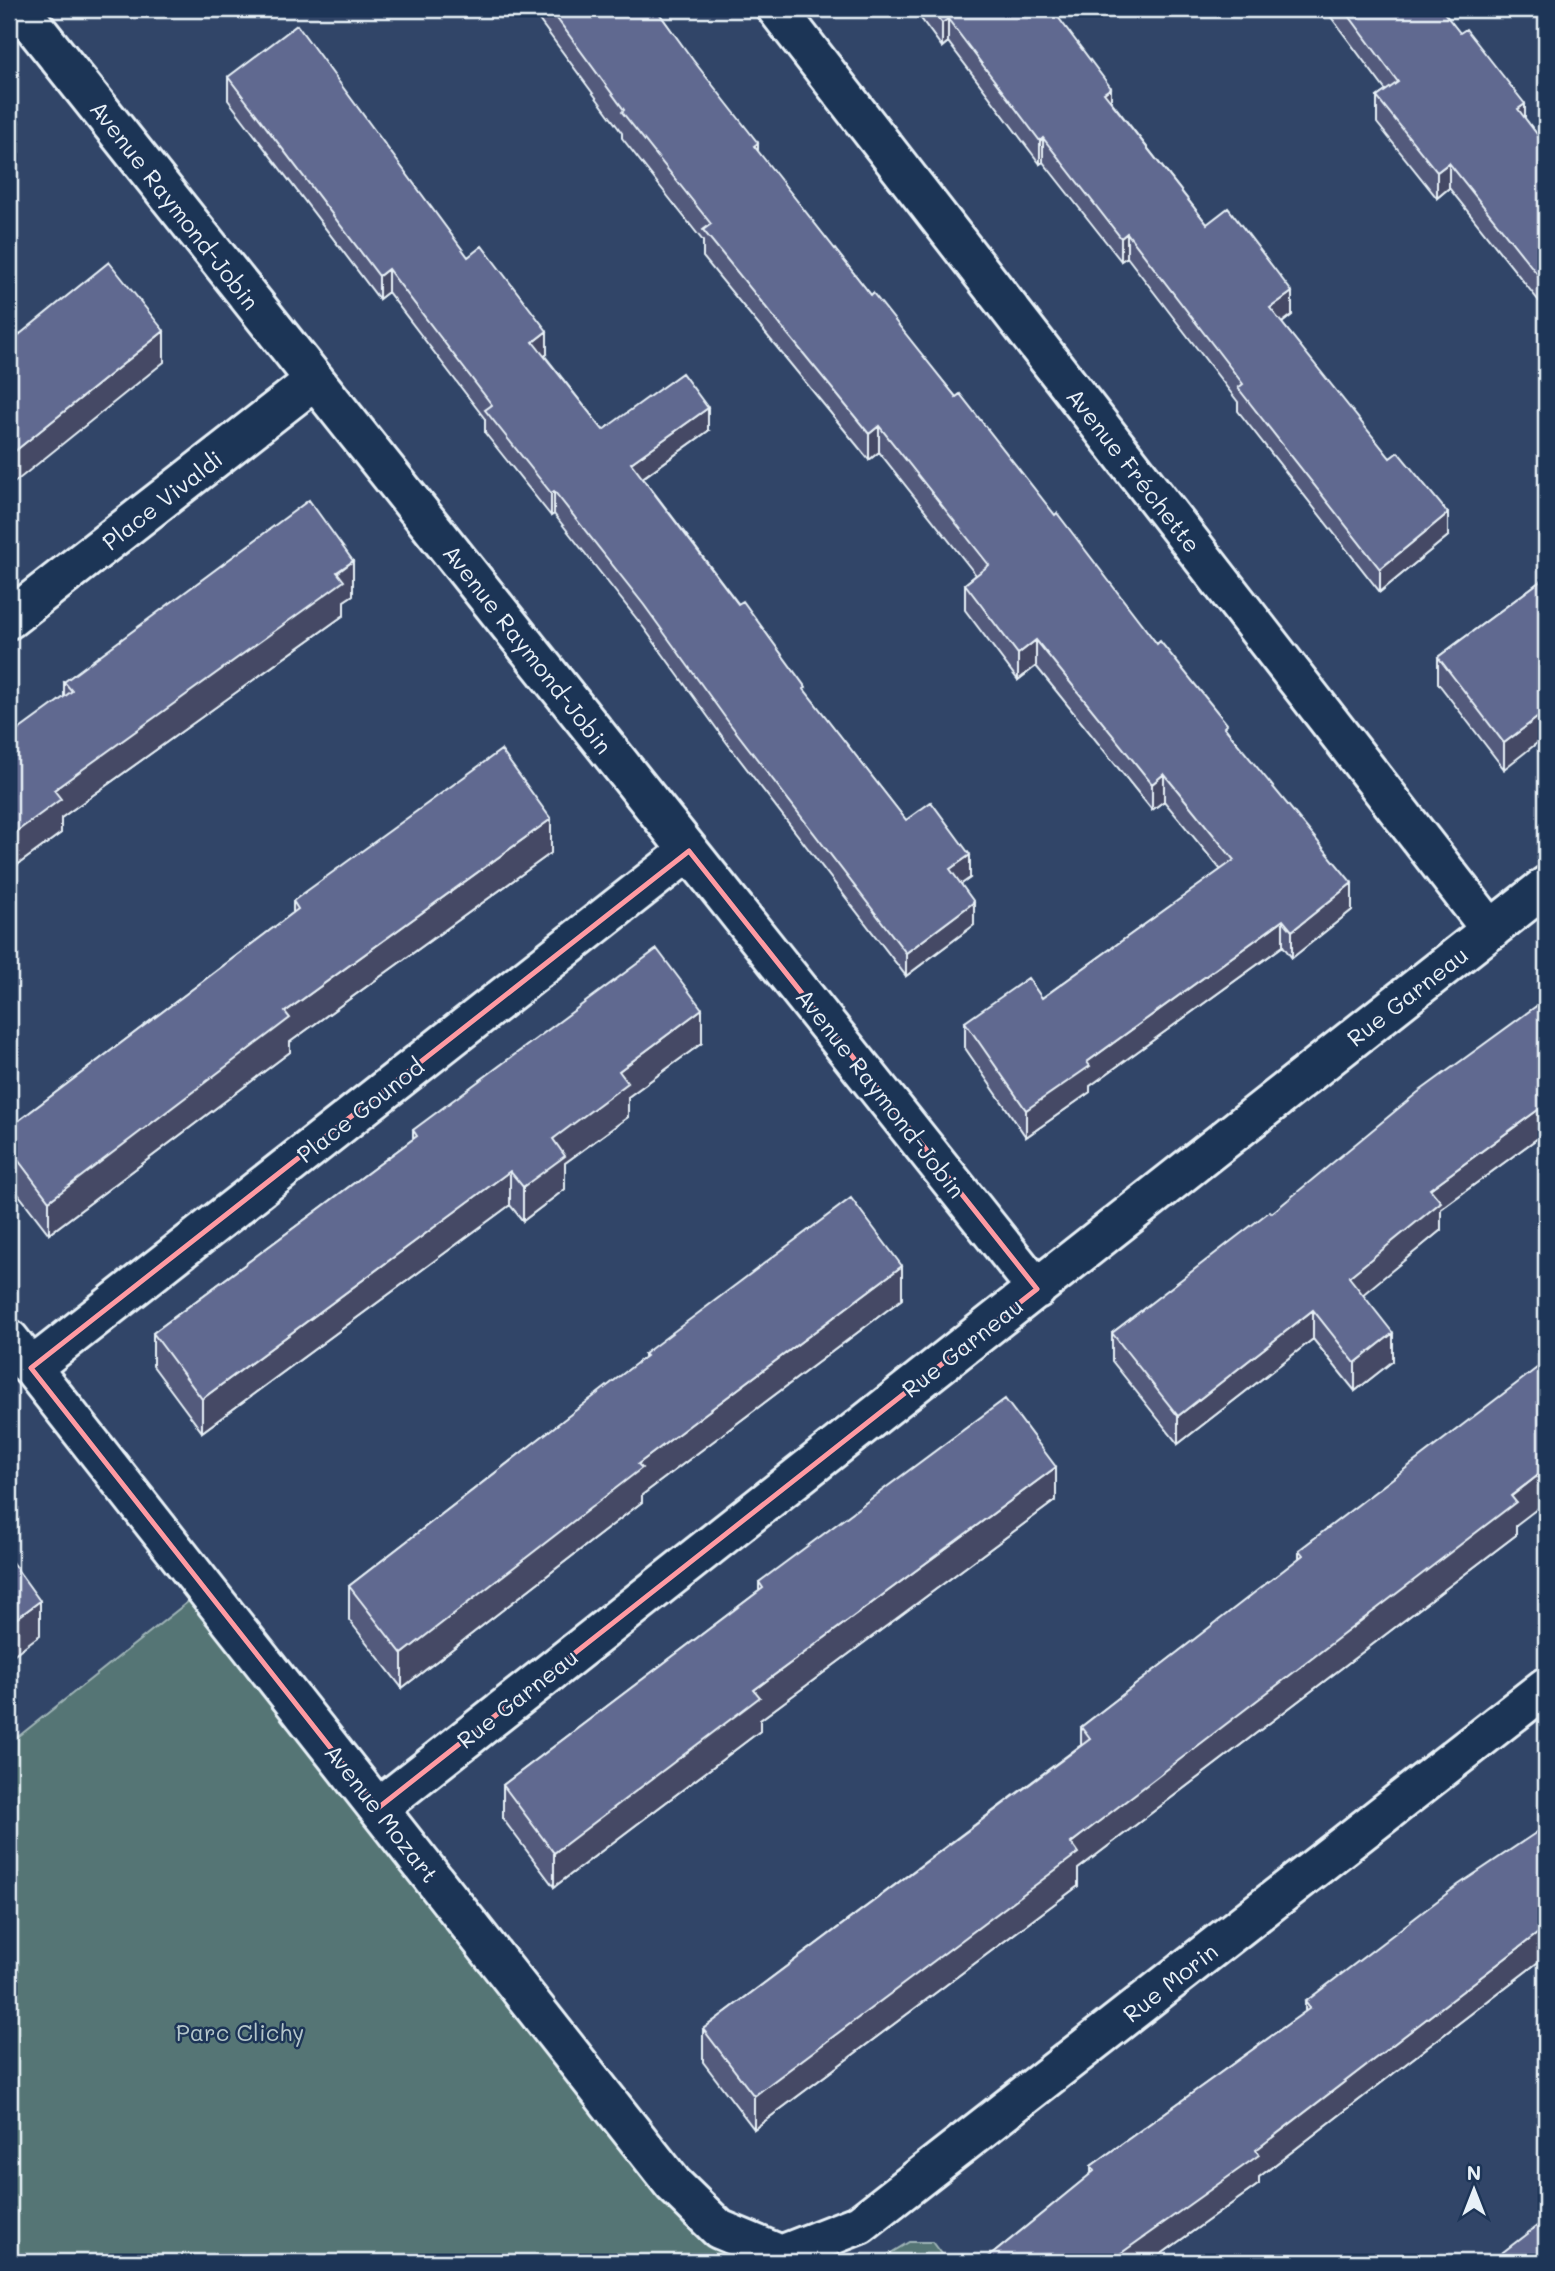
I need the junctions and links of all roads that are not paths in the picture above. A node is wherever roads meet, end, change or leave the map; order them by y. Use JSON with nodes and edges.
{"nodes":[{"id":1,"x":20,"y":9,"type":"edge"},
{"id":2,"x":777,"y":9,"type":"edge"},
{"id":3,"x":315,"y":380,"type":"junction"},
{"id":4,"x":9,"y":620,"type":"edge"},
{"id":5,"x":689,"y":851,"type":"junction"},
{"id":6,"x":1546,"y":886,"type":"edge"},
{"id":7,"x":1490,"y":930,"type":"junction"},
{"id":8,"x":1037,"y":1289,"type":"junction"},
{"id":9,"x":20,"y":1354,"type":"edge"},
{"id":10,"x":1546,"y":1687,"type":"edge"},
{"id":11,"x":378,"y":1808,"type":"junction"},
{"id":12,"x":781,"y":2255,"type":"joint"}],
"edges":[{"from":1,"to":3,"type":"street","name":"Avenue Raymond-Jobin"},
{"from":2,"to":7,"type":"street","name":"Avenue Fréchette"},
{"from":3,"to":4,"type":"street","name":"Place Vivaldi"},
{"from":3,"to":5,"type":"street","name":"Avenue Raymond-Jobin"},
{"from":5,"to":8,"type":"street","name":"Avenue Raymond-Jobin"},
{"from":5,"to":9,"type":"street","name":"Place Gounod"},
{"from":6,"to":7,"type":"street","name":"Rue Garneau"},
{"from":7,"to":8,"type":"street","name":"Rue Garneau"},
{"from":8,"to":11,"type":"street","name":"Rue Garneau"},
{"from":9,"to":11,"type":"street","name":"Avenue Mozart"},
{"from":10,"to":12,"type":"street","name":"Rue Morin"},
{"from":11,"to":12,"type":"street","name":"Avenue Mozart"}]}
